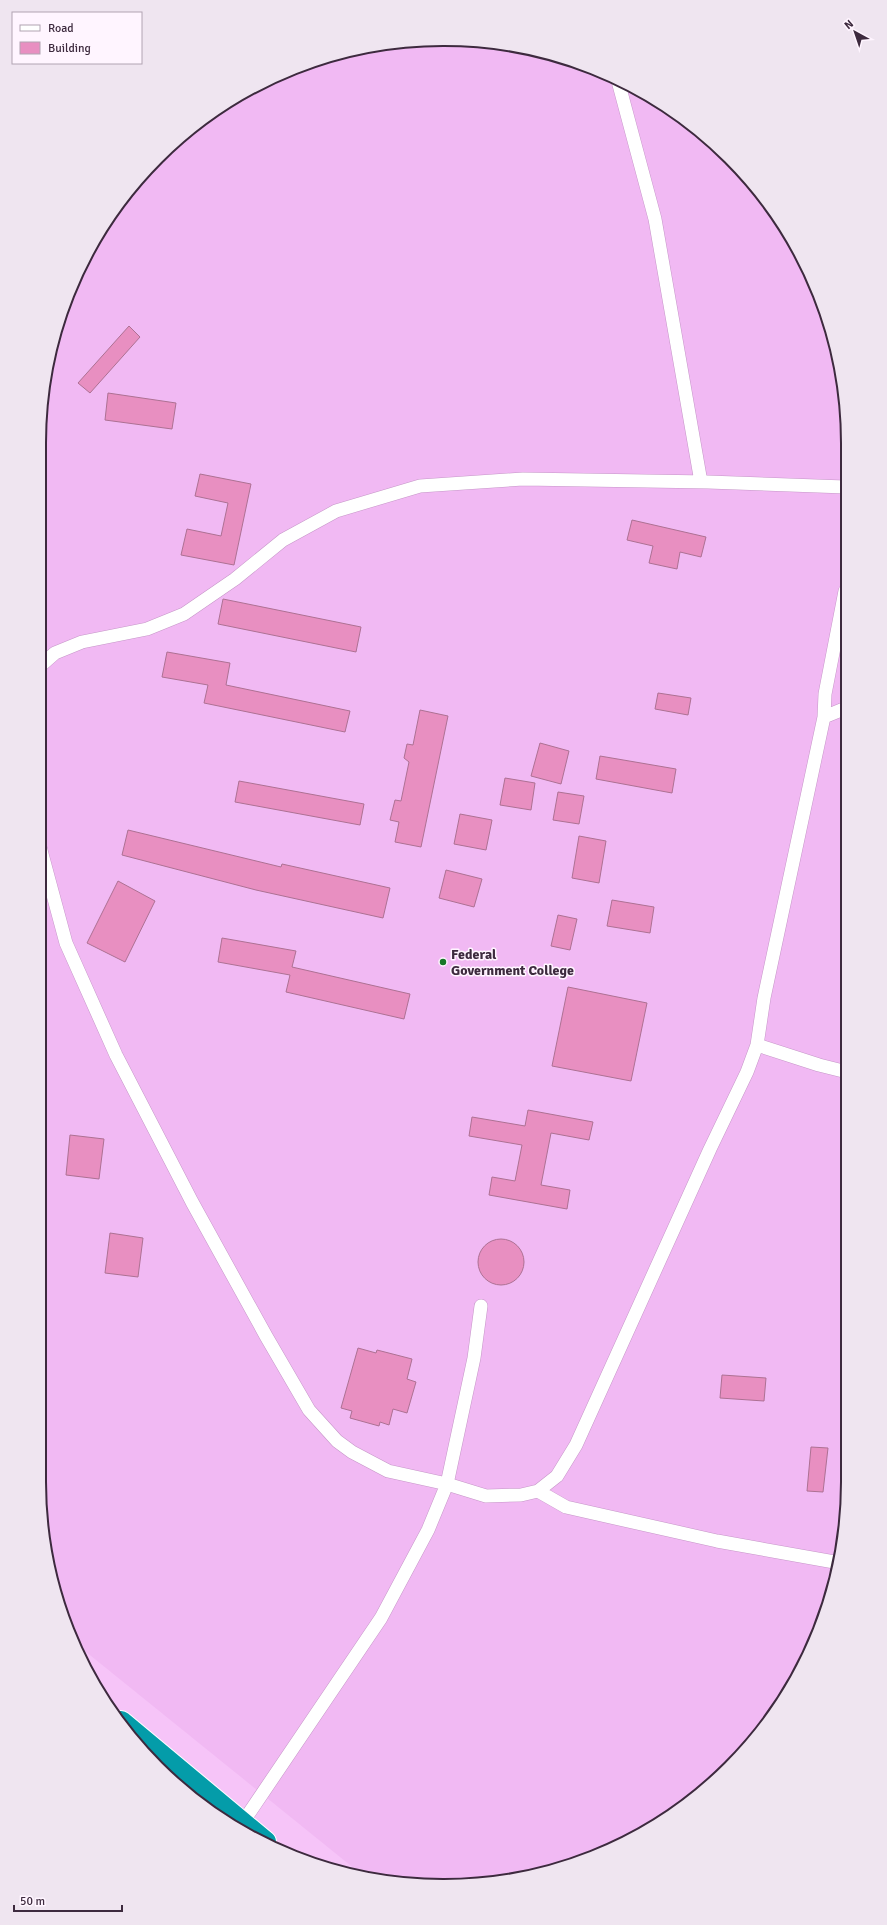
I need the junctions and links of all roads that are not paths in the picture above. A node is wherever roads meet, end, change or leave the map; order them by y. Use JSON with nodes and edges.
{"nodes":[{"id":1,"x":620,"y":87,"type":"edge"},
{"id":2,"x":701,"y":482,"type":"junction"},
{"id":3,"x":841,"y":487,"type":"edge"},
{"id":4,"x":841,"y":611,"type":"edge"},
{"id":5,"x":46,"y":661,"type":"edge"},
{"id":6,"x":841,"y":710,"type":"edge"},
{"id":7,"x":824,"y":717,"type":"junction"},
{"id":8,"x":46,"y":869,"type":"edge"},
{"id":9,"x":757,"y":1045,"type":"junction"},
{"id":10,"x":841,"y":1070,"type":"edge"},
{"id":11,"x":481,"y":1306,"type":"dead end"},
{"id":12,"x":447,"y":1484,"type":"junction"},
{"id":13,"x":538,"y":1491,"type":"junction"},
{"id":14,"x":832,"y":1562,"type":"edge"},
{"id":15,"x":142,"y":1740,"type":"edge"},
{"id":16,"x":227,"y":1814,"type":"edge"},
{"id":17,"x":242,"y":1824,"type":"edge"}],
"edges":[{"from":1,"to":2,"type":"street"},
{"from":2,"to":3,"type":"street"},
{"from":2,"to":5,"type":"street"},
{"from":4,"to":7,"type":"street"},
{"from":6,"to":7,"type":"street"},
{"from":7,"to":9,"type":"street"},
{"from":8,"to":12,"type":"street"},
{"from":9,"to":10,"type":"street"},
{"from":9,"to":13,"type":"street"},
{"from":11,"to":12,"type":"street"},
{"from":12,"to":13,"type":"street"},
{"from":12,"to":17,"type":"street"},
{"from":13,"to":14,"type":"street"},
{"from":15,"to":16,"type":"highway"}]}
